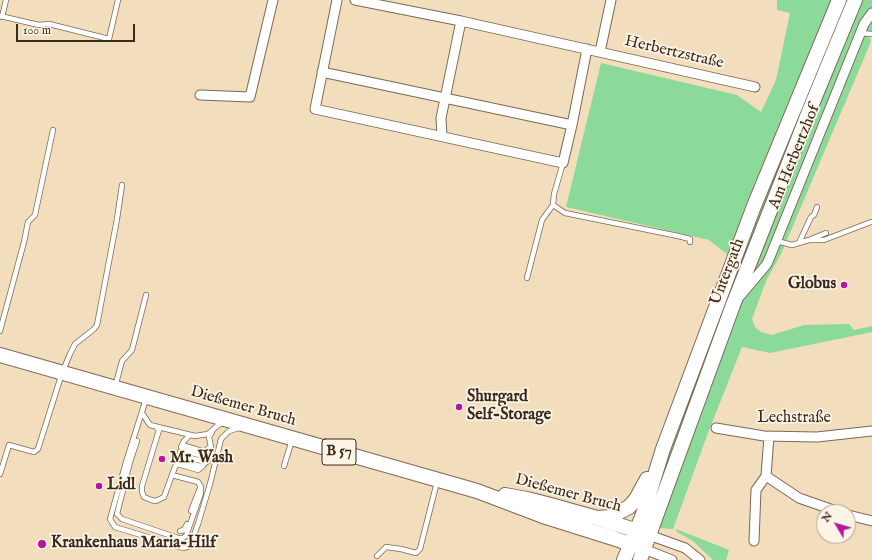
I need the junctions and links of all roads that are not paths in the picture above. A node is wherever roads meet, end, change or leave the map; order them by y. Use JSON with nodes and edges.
{"nodes":[{"id":1,"x":6,"y":0,"type":"edge"},
{"id":2,"x":118,"y":0,"type":"edge"},
{"id":3,"x":273,"y":0,"type":"edge"},
{"id":4,"x":337,"y":0,"type":"edge"},
{"id":5,"x":355,"y":0,"type":"edge"},
{"id":6,"x":611,"y":0,"type":"edge"},
{"id":7,"x":839,"y":0,"type":"edge"},
{"id":8,"x":855,"y":0,"type":"edge"},
{"id":9,"x":390,"y":3,"type":"edge"},
{"id":10,"x":872,"y":13,"type":"edge"},
{"id":11,"x":1,"y":16,"type":"edge"},
{"id":12,"x":461,"y":21,"type":"junction"},
{"id":13,"x":860,"y":33,"type":"junction"},
{"id":14,"x":872,"y":34,"type":"edge"},
{"id":15,"x":587,"y":49,"type":"junction"},
{"id":16,"x":600,"y":52,"type":"junction"},
{"id":17,"x":322,"y":72,"type":"junction"},
{"id":18,"x":755,"y":87,"type":"dead end"},
{"id":19,"x":200,"y":95,"type":"dead end"},
{"id":20,"x":446,"y":99,"type":"junction"},
{"id":21,"x":572,"y":125,"type":"junction"},
{"id":22,"x":53,"y":130,"type":"dead end"},
{"id":23,"x":442,"y":136,"type":"junction"},
{"id":24,"x":563,"y":163,"type":"junction"},
{"id":25,"x":122,"y":185,"type":"dead end"},
{"id":26,"x":553,"y":205,"type":"junction"},
{"id":27,"x":817,"y":207,"type":"dead end"},
{"id":28,"x":871,"y":222,"type":"dead end"},
{"id":29,"x":826,"y":233,"type":"dead end"},
{"id":30,"x":809,"y":240,"type":"junction"},
{"id":31,"x":777,"y":241,"type":"junction"},
{"id":32,"x":690,"y":242,"type":"dead end"},
{"id":33,"x":799,"y":243,"type":"junction"},
{"id":34,"x":527,"y":278,"type":"dead end"},
{"id":35,"x":146,"y":295,"type":"dead end"},
{"id":36,"x":733,"y":305,"type":"junction"},
{"id":37,"x":0,"y":331,"type":"edge"},
{"id":38,"x":0,"y":355,"type":"edge"},
{"id":39,"x":62,"y":373,"type":"junction"},
{"id":40,"x":115,"y":388,"type":"junction"},
{"id":41,"x":147,"y":398,"type":"junction"},
{"id":42,"x":142,"y":413,"type":"junction"},
{"id":43,"x":148,"y":421,"type":"junction"},
{"id":44,"x":229,"y":421,"type":"junction"},
{"id":45,"x":249,"y":426,"type":"junction"},
{"id":46,"x":156,"y":427,"type":"junction"},
{"id":47,"x":716,"y":428,"type":"dead end"},
{"id":48,"x":872,"y":431,"type":"edge"},
{"id":49,"x":212,"y":432,"type":"junction"},
{"id":50,"x":190,"y":435,"type":"junction"},
{"id":51,"x":770,"y":436,"type":"junction"},
{"id":52,"x":292,"y":439,"type":"junction"},
{"id":53,"x":137,"y":440,"type":"dead end"},
{"id":54,"x":663,"y":449,"type":"junction"},
{"id":55,"x":210,"y":451,"type":"junction"},
{"id":56,"x":179,"y":455,"type":"junction"},
{"id":57,"x":204,"y":464,"type":"junction"},
{"id":58,"x":284,"y":466,"type":"dead end"},
{"id":59,"x":175,"y":467,"type":"junction"},
{"id":60,"x":0,"y":474,"type":"edge"},
{"id":61,"x":172,"y":475,"type":"junction"},
{"id":62,"x":766,"y":476,"type":"junction"},
{"id":63,"x":438,"y":480,"type":"junction"},
{"id":64,"x":201,"y":487,"type":"junction"},
{"id":65,"x":477,"y":491,"type":"junction"},
{"id":66,"x":816,"y":504,"type":"edge"},
{"id":67,"x":856,"y":517,"type":"edge"},
{"id":68,"x":597,"y":518,"type":"junction"},
{"id":69,"x":872,"y":521,"type":"edge"},
{"id":70,"x":180,"y":531,"type":"dead end"},
{"id":71,"x":642,"y":533,"type":"junction"},
{"id":72,"x":754,"y":541,"type":"dead end"},
{"id":73,"x":630,"y":545,"type":"junction"},
{"id":74,"x":642,"y":555,"type":"edge"},
{"id":75,"x":377,"y":556,"type":"dead end"},
{"id":76,"x":624,"y":560,"type":"edge"},
{"id":77,"x":672,"y":560,"type":"edge"},
{"id":78,"x":700,"y":560,"type":"edge"}],
"edges":[{"from":1,"to":11,"type":"lane"},
{"from":2,"to":11,"type":"lane"},
{"from":3,"to":19,"type":"street"},
{"from":4,"to":17,"type":"street"},
{"from":5,"to":9,"type":"street","name":"Herbertzstraße"},
{"from":6,"to":16,"type":"street"},
{"from":7,"to":54,"type":"main road","name":"Untergath"},
{"from":8,"to":36,"type":"main road","name":"Untergath"},
{"from":9,"to":12,"type":"street","name":"Herbertzstraße"},
{"from":10,"to":13,"type":"street","name":"Am Herbertzhof"},
{"from":12,"to":15,"type":"street","name":"Herbertzstraße"},
{"from":12,"to":20,"type":"street"},
{"from":13,"to":14,"type":"lane"},
{"from":13,"to":31,"type":"street","name":"Am Herbertzhof"},
{"from":15,"to":16,"type":"street","name":"Herbertzstraße"},
{"from":15,"to":21,"type":"street"},
{"from":16,"to":18,"type":"street","name":"Herbertzstraße"},
{"from":17,"to":20,"type":"street"},
{"from":17,"to":23,"type":"street"},
{"from":20,"to":21,"type":"street"},
{"from":20,"to":23,"type":"street"},
{"from":21,"to":24,"type":"street"},
{"from":22,"to":37,"type":"lane"},
{"from":23,"to":24,"type":"street"},
{"from":24,"to":26,"type":"lane"},
{"from":25,"to":39,"type":"lane"},
{"from":26,"to":32,"type":"lane"},
{"from":26,"to":34,"type":"lane"},
{"from":27,"to":33,"type":"lane"},
{"from":28,"to":30,"type":"lane"},
{"from":29,"to":30,"type":"lane"},
{"from":30,"to":33,"type":"lane"},
{"from":31,"to":33,"type":"lane"},
{"from":31,"to":36,"type":"street","name":"Am Herbertzhof"},
{"from":35,"to":40,"type":"lane"},
{"from":36,"to":71,"type":"main road","name":"Untergath"},
{"from":38,"to":39,"type":"main road","name":"Dießemer Bruch","number":"B 57"},
{"from":39,"to":40,"type":"main road","name":"Dießemer Bruch","number":"B 57"},
{"from":39,"to":60,"type":"lane"},
{"from":40,"to":41,"type":"main road","name":"Dießemer Bruch","number":"B 57"},
{"from":41,"to":42,"type":"lane"},
{"from":41,"to":44,"type":"main road","name":"Dießemer Bruch","number":"B 57"},
{"from":42,"to":43,"type":"lane"},
{"from":42,"to":45,"type":"lane"},
{"from":43,"to":46,"type":"lane"},
{"from":43,"to":50,"type":"lane"},
{"from":44,"to":45,"type":"main road","name":"Dießemer Bruch","number":"B 57"},
{"from":44,"to":49,"type":"lane"},
{"from":45,"to":52,"type":"main road","name":"Dießemer Bruch","number":"B 57"},
{"from":46,"to":50,"type":"lane"},
{"from":46,"to":61,"type":"lane"},
{"from":47,"to":51,"type":"street","name":"Lechstraße"},
{"from":48,"to":51,"type":"street","name":"Lechstraße"},
{"from":49,"to":50,"type":"lane"},
{"from":49,"to":55,"type":"lane"},
{"from":50,"to":56,"type":"lane"},
{"from":51,"to":62,"type":"street"},
{"from":52,"to":58,"type":"lane"},
{"from":52,"to":63,"type":"main road","name":"Dießemer Bruch","number":"B 57"},
{"from":53,"to":64,"type":"lane"},
{"from":54,"to":68,"type":"main road","name":"Untergath"},
{"from":54,"to":71,"type":"main road","name":"Untergath"},
{"from":55,"to":56,"type":"lane"},
{"from":55,"to":57,"type":"lane"},
{"from":56,"to":57,"type":"lane"},
{"from":56,"to":59,"type":"lane"},
{"from":57,"to":59,"type":"lane"},
{"from":59,"to":61,"type":"lane"},
{"from":61,"to":64,"type":"lane"},
{"from":62,"to":66,"type":"street"},
{"from":62,"to":72,"type":"street"},
{"from":63,"to":65,"type":"main road","name":"Dießemer Bruch","number":"B 57"},
{"from":63,"to":75,"type":"lane"},
{"from":64,"to":70,"type":"lane"},
{"from":65,"to":68,"type":"main road","name":"Dießemer Bruch","number":"B 57"},
{"from":65,"to":73,"type":"main road","name":"Dießemer Bruch","number":"B 57"},
{"from":67,"to":69,"type":"street"},
{"from":68,"to":71,"type":"main road","name":"Dießemer Bruch","number":"B 57"},
{"from":71,"to":73,"type":"main road","name":"Untergath"},
{"from":71,"to":74,"type":"main road","name":"Untergath"},
{"from":71,"to":78,"type":"street"},
{"from":73,"to":74,"type":"main road","name":"Dießemer Bruch","number":"B 57"},
{"from":73,"to":76,"type":"main road","name":"Untergath"},
{"from":74,"to":77,"type":"street"}]}
